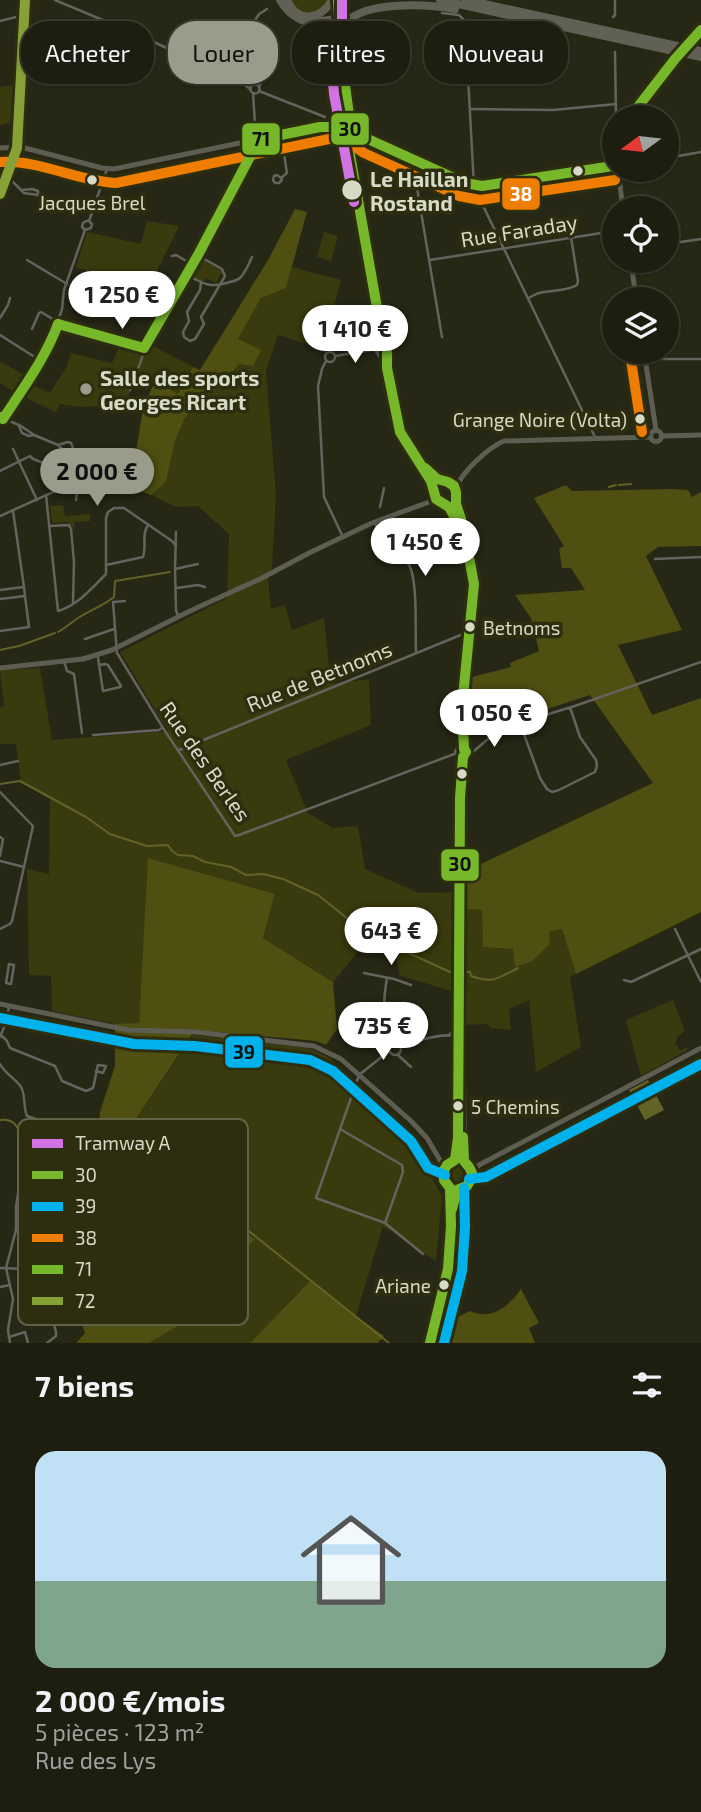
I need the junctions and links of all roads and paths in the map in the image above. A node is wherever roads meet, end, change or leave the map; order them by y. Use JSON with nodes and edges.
{"nodes":[{"id":1,"x":25,"y":0,"type":"edge"},
{"id":2,"x":55,"y":0,"type":"edge"},
{"id":3,"x":280,"y":0,"type":"edge"},
{"id":4,"x":287,"y":0,"type":"edge"},
{"id":5,"x":335,"y":0,"type":"edge"},
{"id":6,"x":440,"y":0,"type":"edge"},
{"id":7,"x":467,"y":0,"type":"edge"},
{"id":8,"x":615,"y":0,"type":"edge"},
{"id":9,"x":267,"y":9,"type":"dead end"},
{"id":10,"x":442,"y":13,"type":"dead end"},
{"id":11,"x":24,"y":15,"type":"junction"},
{"id":12,"x":337,"y":16,"type":"junction"},
{"id":13,"x":509,"y":16,"type":"junction"},
{"id":14,"x":613,"y":17,"type":"dead end"},
{"id":15,"x":0,"y":21,"type":"edge"},
{"id":16,"x":255,"y":21,"type":"edge"},
{"id":17,"x":303,"y":21,"type":"edge"},
{"id":18,"x":319,"y":21,"type":"edge"},
{"id":19,"x":337,"y":21,"type":"edge"},
{"id":20,"x":338,"y":21,"type":"edge"},
{"id":21,"x":348,"y":21,"type":"edge"},
{"id":22,"x":701,"y":30,"type":"edge"},
{"id":23,"x":168,"y":49,"type":"edge"},
{"id":24,"x":701,"y":51,"type":"edge"},
{"id":25,"x":615,"y":52,"type":"dead end"},
{"id":26,"x":701,"y":57,"type":"edge"},
{"id":27,"x":244,"y":84,"type":"edge"},
{"id":28,"x":260,"y":84,"type":"edge"},
{"id":29,"x":339,"y":84,"type":"edge"},
{"id":30,"x":344,"y":84,"type":"edge"},
{"id":31,"x":256,"y":89,"type":"junction"},
{"id":32,"x":615,"y":104,"type":"joint"},
{"id":33,"x":639,"y":105,"type":"edge"},
{"id":34,"x":470,"y":109,"type":"junction"},
{"id":35,"x":325,"y":117,"type":"dead end"},
{"id":36,"x":348,"y":127,"type":"junction"},
{"id":37,"x":281,"y":135,"type":"junction"},
{"id":38,"x":363,"y":138,"type":"junction"},
{"id":39,"x":370,"y":139,"type":"junction"},
{"id":40,"x":256,"y":140,"type":"junction"},
{"id":41,"x":354,"y":146,"type":"junction"},
{"id":42,"x":0,"y":148,"type":"edge"},
{"id":43,"x":18,"y":148,"type":"junction"},
{"id":44,"x":701,"y":152,"type":"edge"},
{"id":45,"x":679,"y":156,"type":"edge"},
{"id":46,"x":416,"y":161,"type":"junction"},
{"id":47,"x":356,"y":162,"type":"junction"},
{"id":48,"x":107,"y":169,"type":"junction"},
{"id":49,"x":602,"y":170,"type":"edge"},
{"id":50,"x":7,"y":176,"type":"junction"},
{"id":51,"x":281,"y":178,"type":"dead end"},
{"id":52,"x":474,"y":186,"type":"junction"},
{"id":53,"x":22,"y":190,"type":"dead end"},
{"id":54,"x":0,"y":194,"type":"edge"},
{"id":55,"x":89,"y":221,"type":"junction"},
{"id":56,"x":363,"y":222,"type":"junction"},
{"id":57,"x":85,"y":230,"type":"junction"},
{"id":58,"x":602,"y":233,"type":"edge"},
{"id":59,"x":571,"y":237,"type":"junction"},
{"id":60,"x":701,"y":239,"type":"edge"},
{"id":61,"x":679,"y":242,"type":"edge"},
{"id":62,"x":503,"y":248,"type":"junction"},
{"id":63,"x":198,"y":255,"type":"junction"},
{"id":64,"x":172,"y":256,"type":"dead end"},
{"id":65,"x":252,"y":257,"type":"dead end"},
{"id":66,"x":27,"y":260,"type":"dead end"},
{"id":67,"x":429,"y":260,"type":"junction"},
{"id":68,"x":193,"y":265,"type":"junction"},
{"id":69,"x":187,"y":275,"type":"junction"},
{"id":70,"x":156,"y":278,"type":"dead end"},
{"id":71,"x":67,"y":284,"type":"junction"},
{"id":72,"x":201,"y":284,"type":"junction"},
{"id":73,"x":219,"y":286,"type":"junction"},
{"id":74,"x":177,"y":290,"type":"junction"},
{"id":75,"x":118,"y":297,"type":"dead end"},
{"id":76,"x":10,"y":298,"type":"dead end"},
{"id":77,"x":528,"y":299,"type":"junction"},
{"id":78,"x":134,"y":304,"type":"junction"},
{"id":79,"x":96,"y":308,"type":"dead end"},
{"id":80,"x":0,"y":318,"type":"edge"},
{"id":81,"x":161,"y":320,"type":"junction"},
{"id":82,"x":58,"y":324,"type":"junction"},
{"id":83,"x":32,"y":329,"type":"dead end"},
{"id":84,"x":0,"y":335,"type":"edge"},
{"id":85,"x":442,"y":337,"type":"dead end"},
{"id":86,"x":144,"y":348,"type":"junction"},
{"id":87,"x":380,"y":349,"type":"junction"},
{"id":88,"x":335,"y":356,"type":"junction"},
{"id":89,"x":679,"y":357,"type":"edge"},
{"id":90,"x":701,"y":359,"type":"edge"},
{"id":91,"x":41,"y":361,"type":"junction"},
{"id":92,"x":326,"y":361,"type":"junction"},
{"id":93,"x":646,"y":364,"type":"edge"},
{"id":94,"x":130,"y":390,"type":"dead end"},
{"id":95,"x":1,"y":420,"type":"edge"},
{"id":96,"x":656,"y":430,"type":"junction"},
{"id":97,"x":701,"y":435,"type":"edge"},
{"id":98,"x":662,"y":436,"type":"junction"},
{"id":99,"x":595,"y":437,"type":"junction"},
{"id":100,"x":651,"y":437,"type":"junction"},
{"id":101,"x":58,"y":444,"type":"dead end"},
{"id":102,"x":13,"y":449,"type":"dead end"},
{"id":103,"x":18,"y":461,"type":"junction"},
{"id":104,"x":421,"y":465,"type":"junction"},
{"id":105,"x":0,"y":471,"type":"edge"},
{"id":106,"x":123,"y":476,"type":"dead end"},
{"id":107,"x":459,"y":479,"type":"junction"},
{"id":108,"x":446,"y":482,"type":"junction"},
{"id":109,"x":72,"y":484,"type":"junction"},
{"id":110,"x":384,"y":488,"type":"dead end"},
{"id":111,"x":434,"y":490,"type":"junction"},
{"id":112,"x":47,"y":495,"type":"junction"},
{"id":113,"x":455,"y":495,"type":"junction"},
{"id":114,"x":37,"y":500,"type":"junction"},
{"id":115,"x":76,"y":500,"type":"dead end"},
{"id":116,"x":429,"y":502,"type":"junction"},
{"id":117,"x":442,"y":502,"type":"junction"},
{"id":118,"x":380,"y":507,"type":"dead end"},
{"id":119,"x":13,"y":510,"type":"junction"},
{"id":120,"x":0,"y":516,"type":"edge"},
{"id":121,"x":374,"y":522,"type":"junction"},
{"id":122,"x":148,"y":525,"type":"junction"},
{"id":123,"x":49,"y":526,"type":"junction"},
{"id":124,"x":176,"y":532,"type":"dead end"},
{"id":125,"x":343,"y":537,"type":"junction"},
{"id":126,"x":176,"y":547,"type":"junction"},
{"id":127,"x":701,"y":557,"type":"edge"},
{"id":128,"x":655,"y":559,"type":"dead end"},
{"id":129,"x":198,"y":564,"type":"dead end"},
{"id":130,"x":106,"y":565,"type":"junction"},
{"id":131,"x":174,"y":569,"type":"junction"},
{"id":132,"x":474,"y":584,"type":"junction"},
{"id":133,"x":23,"y":587,"type":"junction"},
{"id":134,"x":205,"y":587,"type":"dead end"},
{"id":135,"x":175,"y":588,"type":"junction"},
{"id":136,"x":0,"y":590,"type":"edge"},
{"id":137,"x":25,"y":596,"type":"junction"},
{"id":138,"x":0,"y":599,"type":"edge"},
{"id":139,"x":125,"y":601,"type":"dead end"},
{"id":140,"x":74,"y":603,"type":"junction"},
{"id":141,"x":179,"y":618,"type":"junction"},
{"id":142,"x":114,"y":629,"type":"junction"},
{"id":143,"x":0,"y":631,"type":"edge"},
{"id":144,"x":471,"y":631,"type":"junction"},
{"id":145,"x":85,"y":639,"type":"dead end"},
{"id":146,"x":116,"y":649,"type":"junction"},
{"id":147,"x":416,"y":652,"type":"junction"},
{"id":148,"x":98,"y":657,"type":"junction"},
{"id":149,"x":83,"y":659,"type":"junction"},
{"id":150,"x":64,"y":661,"type":"junction"},
{"id":151,"x":701,"y":662,"type":"edge"},
{"id":152,"x":99,"y":665,"type":"junction"},
{"id":153,"x":0,"y":668,"type":"edge"},
{"id":154,"x":569,"y":708,"type":"junction"},
{"id":155,"x":522,"y":726,"type":"junction"},
{"id":156,"x":163,"y":728,"type":"junction"},
{"id":157,"x":82,"y":733,"type":"dead end"},
{"id":158,"x":93,"y":735,"type":"dead end"},
{"id":159,"x":179,"y":750,"type":"junction"},
{"id":160,"x":461,"y":753,"type":"junction"},
{"id":161,"x":18,"y":761,"type":"dead end"},
{"id":162,"x":0,"y":765,"type":"edge"},
{"id":163,"x":0,"y":792,"type":"edge"},
{"id":164,"x":0,"y":837,"type":"edge"},
{"id":165,"x":0,"y":858,"type":"edge"},
{"id":166,"x":24,"y":867,"type":"junction"},
{"id":167,"x":0,"y":929,"type":"edge"},
{"id":168,"x":675,"y":929,"type":"dead end"},
{"id":169,"x":701,"y":949,"type":"edge"},
{"id":170,"x":688,"y":955,"type":"junction"},
{"id":171,"x":0,"y":973,"type":"edge"},
{"id":172,"x":364,"y":973,"type":"dead end"},
{"id":173,"x":7,"y":974,"type":"junction"},
{"id":174,"x":387,"y":978,"type":"junction"},
{"id":175,"x":624,"y":980,"type":"dead end"},
{"id":176,"x":701,"y":982,"type":"edge"},
{"id":177,"x":411,"y":985,"type":"dead end"},
{"id":178,"x":0,"y":1004,"type":"edge"},
{"id":179,"x":9,"y":1005,"type":"junction"},
{"id":180,"x":459,"y":1008,"type":"junction"},
{"id":181,"x":459,"y":1019,"type":"junction"},
{"id":182,"x":449,"y":1035,"type":"junction"},
{"id":183,"x":1,"y":1036,"type":"edge"},
{"id":184,"x":458,"y":1041,"type":"junction"},
{"id":185,"x":392,"y":1044,"type":"junction"},
{"id":186,"x":400,"y":1046,"type":"junction"},
{"id":187,"x":701,"y":1048,"type":"edge"},
{"id":188,"x":389,"y":1051,"type":"junction"},
{"id":189,"x":398,"y":1054,"type":"junction"},
{"id":190,"x":0,"y":1064,"type":"edge"},
{"id":191,"x":411,"y":1067,"type":"dead end"},
{"id":192,"x":96,"y":1071,"type":"dead end"},
{"id":193,"x":359,"y":1075,"type":"junction"},
{"id":194,"x":36,"y":1119,"type":"edge"},
{"id":195,"x":340,"y":1129,"type":"junction"},
{"id":196,"x":449,"y":1163,"type":"junction"},
{"id":197,"x":466,"y":1163,"type":"junction"},
{"id":198,"x":479,"y":1166,"type":"junction"},
{"id":199,"x":472,"y":1173,"type":"junction"},
{"id":200,"x":454,"y":1189,"type":"junction"},
{"id":201,"x":18,"y":1192,"type":"edge"},
{"id":202,"x":385,"y":1223,"type":"junction"},
{"id":203,"x":424,"y":1254,"type":"dead end"},
{"id":204,"x":0,"y":1268,"type":"edge"},
{"id":205,"x":6,"y":1268,"type":"junction"},
{"id":206,"x":18,"y":1268,"type":"edge"},
{"id":207,"x":10,"y":1285,"type":"junction"},
{"id":208,"x":0,"y":1287,"type":"edge"},
{"id":209,"x":54,"y":1325,"type":"edge"},
{"id":210,"x":9,"y":1336,"type":"junction"},
{"id":211,"x":10,"y":1343,"type":"edge"},
{"id":212,"x":28,"y":1343,"type":"edge"},
{"id":213,"x":47,"y":1343,"type":"edge"},
{"id":214,"x":430,"y":1343,"type":"edge"}],
"edges":[{"from":1,"to":11,"type":"street"},
{"from":2,"to":23,"type":"street"},
{"from":3,"to":17,"type":"highway"},
{"from":4,"to":5,"type":"highway"},
{"from":5,"to":12,"type":"main road"},
{"from":6,"to":13,"type":"highway"},
{"from":7,"to":24,"type":"highway"},
{"from":8,"to":14,"type":"street"},
{"from":9,"to":16,"type":"street"},
{"from":10,"to":34,"type":"street"},
{"from":11,"to":15,"type":"street"},
{"from":11,"to":43,"type":"street"},
{"from":12,"to":18,"type":"highway"},
{"from":12,"to":19,"type":"main road"},
{"from":12,"to":20,"type":"main road"},
{"from":13,"to":21,"type":"highway"},
{"from":13,"to":26,"type":"highway"},
{"from":22,"to":33,"type":"street","bridge":true},
{"from":25,"to":32,"type":"street"},
{"from":27,"to":31,"type":"street"},
{"from":28,"to":31,"type":"street"},
{"from":29,"to":36,"type":"main road"},
{"from":30,"to":36,"type":"main road"},
{"from":31,"to":35,"type":"street"},
{"from":31,"to":40,"type":"street"},
{"from":32,"to":34,"type":"street"},
{"from":34,"to":52,"type":"street"},
{"from":36,"to":37,"type":"street"},
{"from":36,"to":38,"type":"street"},
{"from":36,"to":39,"type":"street"},
{"from":36,"to":41,"type":"main road"},
{"from":36,"to":47,"type":"street"},
{"from":36,"to":56,"type":"main road"},
{"from":37,"to":40,"type":"street"},
{"from":37,"to":51,"type":"street"},
{"from":38,"to":39,"type":"street"},
{"from":38,"to":41,"type":"street"},
{"from":39,"to":46,"type":"street"},
{"from":40,"to":48,"type":"street"},
{"from":40,"to":63,"type":"street"},
{"from":41,"to":47,"type":"main road"},
{"from":42,"to":43,"type":"street"},
{"from":43,"to":48,"type":"street"},
{"from":43,"to":50,"type":"street"},
{"from":44,"to":45,"type":"street"},
{"from":46,"to":52,"type":"street"},
{"from":46,"to":67,"type":"street"},
{"from":47,"to":56,"type":"main road"},
{"from":48,"to":55,"type":"street"},
{"from":49,"to":52,"type":"street"},
{"from":50,"to":53,"type":"street"},
{"from":50,"to":54,"type":"street"},
{"from":52,"to":62,"type":"street"},
{"from":55,"to":57,"type":"street"},
{"from":55,"to":57,"type":"street"},
{"from":56,"to":87,"type":"main road"},
{"from":57,"to":71,"type":"street"},
{"from":58,"to":59,"type":"street","name":"Rue Faraday"},
{"from":59,"to":62,"type":"street","name":"Rue Faraday"},
{"from":59,"to":77,"type":"street"},
{"from":60,"to":61,"type":"street"},
{"from":62,"to":67,"type":"street","name":"Rue Faraday"},
{"from":62,"to":77,"type":"street"},
{"from":63,"to":68,"type":"street"},
{"from":63,"to":73,"type":"street"},
{"from":64,"to":68,"type":"street"},
{"from":65,"to":73,"type":"street"},
{"from":66,"to":71,"type":"street"},
{"from":67,"to":85,"type":"street"},
{"from":68,"to":69,"type":"street"},
{"from":69,"to":72,"type":"street"},
{"from":69,"to":74,"type":"street"},
{"from":70,"to":74,"type":"street"},
{"from":71,"to":82,"type":"street"},
{"from":72,"to":73,"type":"street"},
{"from":72,"to":73,"type":"street"},
{"from":74,"to":81,"type":"street"},
{"from":75,"to":78,"type":"street"},
{"from":76,"to":80,"type":"street"},
{"from":77,"to":99,"type":"street"},
{"from":78,"to":79,"type":"street"},
{"from":78,"to":81,"type":"street"},
{"from":81,"to":86,"type":"street"},
{"from":82,"to":83,"type":"street"},
{"from":82,"to":86,"type":"street"},
{"from":82,"to":91,"type":"street"},
{"from":84,"to":91,"type":"street"},
{"from":86,"to":94,"type":"street"},
{"from":87,"to":88,"type":"street"},
{"from":87,"to":104,"type":"main road"},
{"from":88,"to":92,"type":"street"},
{"from":88,"to":92,"type":"street"},
{"from":89,"to":90,"type":"street"},
{"from":91,"to":95,"type":"street"},
{"from":92,"to":125,"type":"street"},
{"from":93,"to":96,"type":"street"},
{"from":95,"to":101,"type":"street"},
{"from":96,"to":98,"type":"street"},
{"from":96,"to":100,"type":"street"},
{"from":97,"to":98,"type":"street"},
{"from":98,"to":100,"type":"street"},
{"from":99,"to":100,"type":"street"},
{"from":99,"to":107,"type":"street"},
{"from":102,"to":103,"type":"street"},
{"from":103,"to":105,"type":"street"},
{"from":103,"to":109,"type":"street"},
{"from":103,"to":114,"type":"street"},
{"from":104,"to":108,"type":"main road"},
{"from":104,"to":111,"type":"main road"},
{"from":106,"to":109,"type":"street"},
{"from":107,"to":108,"type":"street"},
{"from":107,"to":113,"type":"street"},
{"from":108,"to":111,"type":"main road"},
{"from":108,"to":113,"type":"main road"},
{"from":109,"to":112,"type":"street"},
{"from":109,"to":115,"type":"street"},
{"from":110,"to":118,"type":"street"},
{"from":111,"to":116,"type":"street"},
{"from":111,"to":117,"type":"main road"},
{"from":112,"to":114,"type":"street"},
{"from":112,"to":123,"type":"street"},
{"from":113,"to":117,"type":"main road"},
{"from":113,"to":132,"type":"main road"},
{"from":114,"to":119,"type":"street"},
{"from":116,"to":117,"type":"street"},
{"from":116,"to":121,"type":"street"},
{"from":117,"to":132,"type":"main road"},
{"from":119,"to":120,"type":"street"},
{"from":119,"to":133,"type":"street"},
{"from":121,"to":125,"type":"street"},
{"from":121,"to":147,"type":"street"},
{"from":122,"to":126,"type":"street"},
{"from":122,"to":130,"type":"street"},
{"from":122,"to":130,"type":"street"},
{"from":123,"to":140,"type":"street"},
{"from":123,"to":140,"type":"street"},
{"from":124,"to":126,"type":"street"},
{"from":125,"to":141,"type":"street"},
{"from":126,"to":131,"type":"street"},
{"from":127,"to":128,"type":"street"},
{"from":129,"to":131,"type":"street"},
{"from":130,"to":140,"type":"street"},
{"from":131,"to":135,"type":"street"},
{"from":132,"to":144,"type":"main road"},
{"from":133,"to":136,"type":"street"},
{"from":133,"to":137,"type":"street"},
{"from":134,"to":135,"type":"street"},
{"from":135,"to":141,"type":"street"},
{"from":137,"to":138,"type":"street"},
{"from":137,"to":143,"type":"street"},
{"from":139,"to":142,"type":"street"},
{"from":141,"to":146,"type":"street"},
{"from":142,"to":145,"type":"street"},
{"from":142,"to":146,"type":"street"},
{"from":144,"to":147,"type":"street","name":"Rue de Betnoms"},
{"from":144,"to":160,"type":"main road"},
{"from":146,"to":148,"type":"street"},
{"from":146,"to":149,"type":"street"},
{"from":146,"to":156,"type":"street","name":"Rue des Berles"},
{"from":147,"to":159,"type":"street","name":"Rue de Betnoms"},
{"from":148,"to":149,"type":"street"},
{"from":148,"to":152,"type":"street"},
{"from":149,"to":150,"type":"street"},
{"from":150,"to":153,"type":"street"},
{"from":150,"to":157,"type":"street"},
{"from":151,"to":154,"type":"street"},
{"from":152,"to":152,"type":"street"},
{"from":154,"to":155,"type":"street"},
{"from":154,"to":155,"type":"street"},
{"from":155,"to":160,"type":"street"},
{"from":156,"to":158,"type":"street"},
{"from":156,"to":159,"type":"street","name":"Rue des Berles"},
{"from":159,"to":160,"type":"street","name":"Rue des Berles"},
{"from":160,"to":180,"type":"main road"},
{"from":161,"to":162,"type":"street"},
{"from":163,"to":166,"type":"street"},
{"from":164,"to":165,"type":"street"},
{"from":165,"to":166,"type":"street"},
{"from":166,"to":167,"type":"street"},
{"from":168,"to":170,"type":"street"},
{"from":169,"to":170,"type":"street"},
{"from":170,"to":175,"type":"street"},
{"from":170,"to":176,"type":"street"},
{"from":171,"to":173,"type":"street"},
{"from":172,"to":174,"type":"street"},
{"from":173,"to":173,"type":"street"},
{"from":174,"to":177,"type":"street"},
{"from":174,"to":185,"type":"street"},
{"from":178,"to":179,"type":"street"},
{"from":179,"to":183,"type":"street"},
{"from":179,"to":193,"type":"street"},
{"from":180,"to":181,"type":"main road"},
{"from":180,"to":182,"type":"street"},
{"from":181,"to":184,"type":"main road"},
{"from":181,"to":197,"type":"main road"},
{"from":182,"to":184,"type":"street"},
{"from":182,"to":186,"type":"street"},
{"from":183,"to":192,"type":"street"},
{"from":184,"to":196,"type":"main road"},
{"from":185,"to":186,"type":"street"},
{"from":185,"to":188,"type":"street"},
{"from":186,"to":189,"type":"street"},
{"from":187,"to":198,"type":"street"},
{"from":188,"to":189,"type":"street"},
{"from":188,"to":193,"type":"street"},
{"from":189,"to":191,"type":"street"},
{"from":190,"to":194,"type":"street"},
{"from":193,"to":195,"type":"street"},
{"from":193,"to":196,"type":"street"},
{"from":195,"to":202,"type":"street"},
{"from":195,"to":202,"type":"street"},
{"from":196,"to":197,"type":"main road"},
{"from":196,"to":200,"type":"main road"},
{"from":197,"to":198,"type":"street"},
{"from":197,"to":199,"type":"main road"},
{"from":198,"to":199,"type":"street"},
{"from":199,"to":200,"type":"main road"},
{"from":200,"to":214,"type":"main road"},
{"from":201,"to":205,"type":"street"},
{"from":202,"to":203,"type":"street"},
{"from":204,"to":205,"type":"street"},
{"from":205,"to":206,"type":"street"},
{"from":205,"to":207,"type":"street"},
{"from":207,"to":208,"type":"street"},
{"from":207,"to":210,"type":"street"},
{"from":209,"to":213,"type":"street"},
{"from":210,"to":211,"type":"street"},
{"from":210,"to":212,"type":"street"}]}
